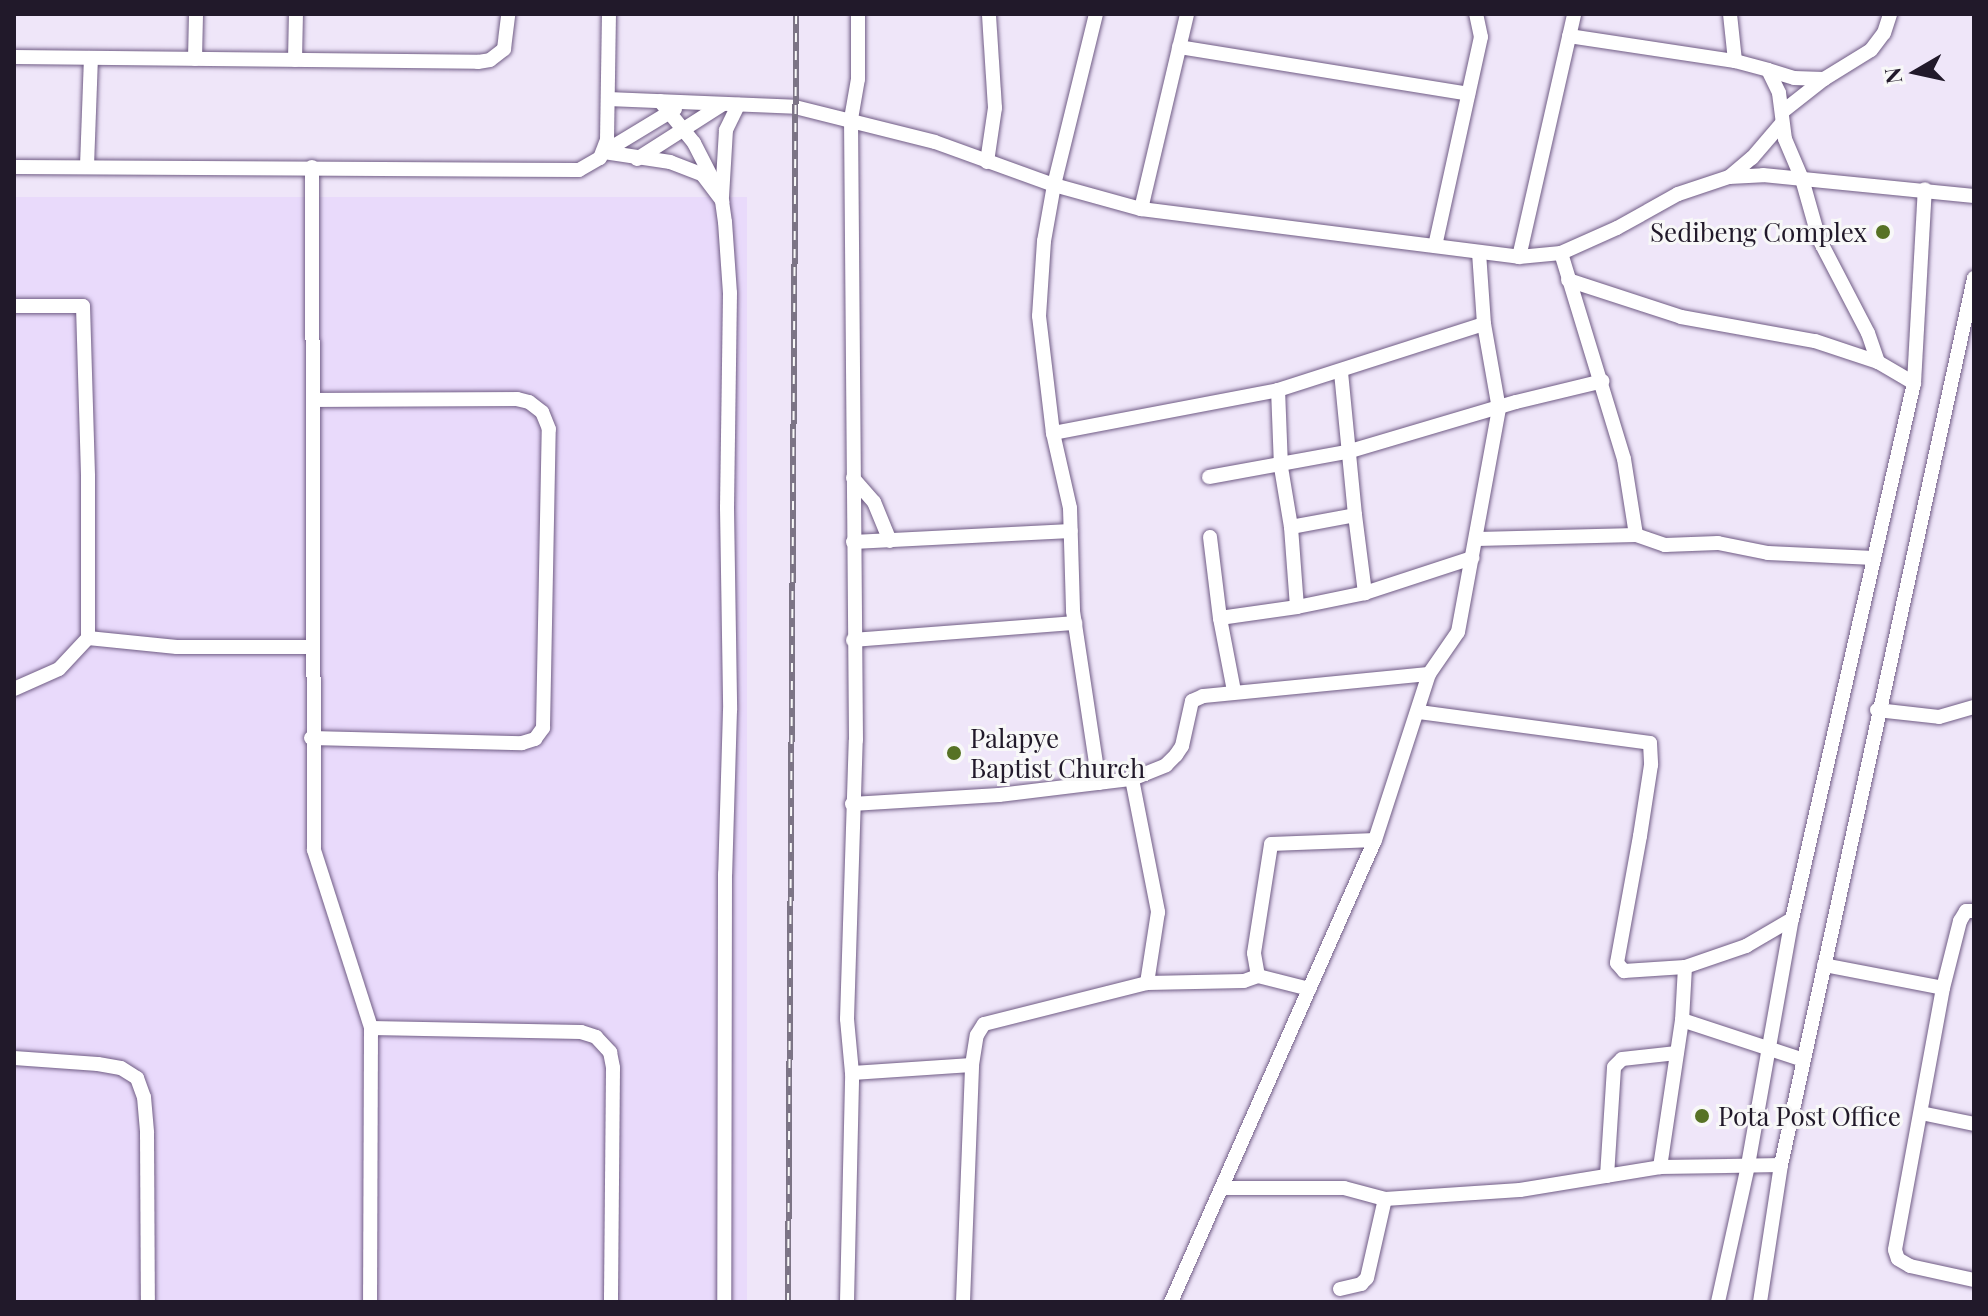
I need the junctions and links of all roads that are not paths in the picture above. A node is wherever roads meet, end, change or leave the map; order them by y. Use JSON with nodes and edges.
{"nodes":[{"id":1,"x":196,"y":14,"type":"edge"},
{"id":2,"x":296,"y":14,"type":"edge"},
{"id":3,"x":508,"y":14,"type":"edge"},
{"id":4,"x":609,"y":14,"type":"edge"},
{"id":5,"x":858,"y":14,"type":"edge"},
{"id":6,"x":989,"y":14,"type":"edge"},
{"id":7,"x":1096,"y":14,"type":"edge"},
{"id":8,"x":1187,"y":14,"type":"edge"},
{"id":9,"x":1476,"y":14,"type":"edge"},
{"id":10,"x":1574,"y":14,"type":"edge"},
{"id":11,"x":1730,"y":14,"type":"edge"},
{"id":12,"x":1890,"y":14,"type":"edge"},
{"id":13,"x":1569,"y":36,"type":"junction"},
{"id":14,"x":1179,"y":47,"type":"junction"},
{"id":15,"x":14,"y":57,"type":"edge"},
{"id":16,"x":91,"y":58,"type":"junction"},
{"id":17,"x":195,"y":59,"type":"junction"},
{"id":18,"x":295,"y":60,"type":"junction"},
{"id":19,"x":1735,"y":61,"type":"junction"},
{"id":20,"x":1768,"y":70,"type":"junction"},
{"id":21,"x":1824,"y":79,"type":"junction"},
{"id":22,"x":1468,"y":94,"type":"junction"},
{"id":23,"x":608,"y":99,"type":"junction"},
{"id":24,"x":731,"y":104,"type":"junction"},
{"id":25,"x":664,"y":107,"type":"junction"},
{"id":26,"x":1782,"y":118,"type":"junction"},
{"id":27,"x":851,"y":119,"type":"junction"},
{"id":28,"x":684,"y":129,"type":"junction"},
{"id":29,"x":604,"y":152,"type":"junction"},
{"id":30,"x":637,"y":159,"type":"junction"},
{"id":31,"x":987,"y":162,"type":"junction"},
{"id":32,"x":87,"y":166,"type":"junction"},
{"id":33,"x":14,"y":167,"type":"edge"},
{"id":34,"x":312,"y":167,"type":"junction"},
{"id":35,"x":1729,"y":177,"type":"junction"},
{"id":36,"x":1802,"y":179,"type":"junction"},
{"id":37,"x":1054,"y":185,"type":"junction"},
{"id":38,"x":1925,"y":189,"type":"junction"},
{"id":39,"x":719,"y":195,"type":"junction"},
{"id":40,"x":1974,"y":196,"type":"edge"},
{"id":41,"x":1141,"y":209,"type":"junction"},
{"id":42,"x":1435,"y":246,"type":"junction"},
{"id":43,"x":1479,"y":253,"type":"junction"},
{"id":44,"x":1561,"y":253,"type":"junction"},
{"id":45,"x":1519,"y":257,"type":"junction"},
{"id":46,"x":1974,"y":278,"type":"edge"},
{"id":47,"x":1568,"y":280,"type":"junction"},
{"id":48,"x":14,"y":306,"type":"edge"},
{"id":49,"x":1484,"y":324,"type":"junction"},
{"id":50,"x":1878,"y":362,"type":"junction"},
{"id":51,"x":1341,"y":371,"type":"junction"},
{"id":52,"x":1603,"y":381,"type":"junction"},
{"id":53,"x":1914,"y":383,"type":"junction"},
{"id":54,"x":1278,"y":390,"type":"junction"},
{"id":55,"x":313,"y":400,"type":"junction"},
{"id":56,"x":1499,"y":409,"type":"junction"},
{"id":57,"x":1053,"y":433,"type":"junction"},
{"id":58,"x":1347,"y":452,"type":"junction"},
{"id":59,"x":1281,"y":467,"type":"junction"},
{"id":60,"x":1209,"y":477,"type":"dead end"},
{"id":61,"x":853,"y":478,"type":"junction"},
{"id":62,"x":1355,"y":515,"type":"junction"},
{"id":63,"x":1291,"y":527,"type":"junction"},
{"id":64,"x":1071,"y":531,"type":"junction"},
{"id":65,"x":1636,"y":535,"type":"junction"},
{"id":66,"x":1210,"y":537,"type":"dead end"},
{"id":67,"x":1477,"y":539,"type":"junction"},
{"id":68,"x":890,"y":541,"type":"junction"},
{"id":69,"x":853,"y":542,"type":"junction"},
{"id":70,"x":1472,"y":558,"type":"junction"},
{"id":71,"x":1874,"y":558,"type":"junction"},
{"id":72,"x":1365,"y":593,"type":"junction"},
{"id":73,"x":1297,"y":607,"type":"junction"},
{"id":74,"x":1220,"y":618,"type":"junction"},
{"id":75,"x":1075,"y":623,"type":"junction"},
{"id":76,"x":88,"y":638,"type":"junction"},
{"id":77,"x":853,"y":640,"type":"junction"},
{"id":78,"x":311,"y":647,"type":"junction"},
{"id":79,"x":1429,"y":674,"type":"junction"},
{"id":80,"x":14,"y":689,"type":"edge"},
{"id":81,"x":1234,"y":691,"type":"junction"},
{"id":82,"x":1974,"y":707,"type":"edge"},
{"id":83,"x":1877,"y":710,"type":"junction"},
{"id":84,"x":1419,"y":712,"type":"junction"},
{"id":85,"x":311,"y":738,"type":"junction"},
{"id":86,"x":1132,"y":779,"type":"junction"},
{"id":87,"x":1099,"y":783,"type":"junction"},
{"id":88,"x":852,"y":804,"type":"junction"},
{"id":89,"x":1375,"y":840,"type":"junction"},
{"id":90,"x":1974,"y":911,"type":"edge"},
{"id":91,"x":1792,"y":919,"type":"junction"},
{"id":92,"x":1824,"y":965,"type":"junction"},
{"id":93,"x":1685,"y":967,"type":"junction"},
{"id":94,"x":1258,"y":976,"type":"junction"},
{"id":95,"x":1147,"y":983,"type":"junction"},
{"id":96,"x":1943,"y":988,"type":"junction"},
{"id":97,"x":1309,"y":989,"type":"junction"},
{"id":98,"x":1682,"y":1020,"type":"junction"},
{"id":99,"x":371,"y":1028,"type":"junction"},
{"id":100,"x":1771,"y":1047,"type":"junction"},
{"id":101,"x":1677,"y":1053,"type":"junction"},
{"id":102,"x":14,"y":1058,"type":"edge"},
{"id":103,"x":1804,"y":1060,"type":"junction"},
{"id":104,"x":972,"y":1065,"type":"junction"},
{"id":105,"x":852,"y":1073,"type":"junction"},
{"id":106,"x":1921,"y":1113,"type":"junction"},
{"id":107,"x":1974,"y":1124,"type":"edge"},
{"id":108,"x":1748,"y":1165,"type":"junction"},
{"id":109,"x":1781,"y":1165,"type":"junction"},
{"id":110,"x":1660,"y":1167,"type":"junction"},
{"id":111,"x":1607,"y":1176,"type":"junction"},
{"id":112,"x":1223,"y":1188,"type":"junction"},
{"id":113,"x":1385,"y":1199,"type":"junction"},
{"id":114,"x":1974,"y":1280,"type":"edge"},
{"id":115,"x":1340,"y":1289,"type":"dead end"},
{"id":116,"x":148,"y":1302,"type":"edge"},
{"id":117,"x":370,"y":1302,"type":"edge"},
{"id":118,"x":611,"y":1302,"type":"edge"},
{"id":119,"x":724,"y":1302,"type":"edge"},
{"id":120,"x":847,"y":1302,"type":"edge"},
{"id":121,"x":963,"y":1302,"type":"edge"},
{"id":122,"x":1171,"y":1302,"type":"edge"},
{"id":123,"x":1718,"y":1302,"type":"edge"},
{"id":124,"x":1760,"y":1302,"type":"edge"}],
"edges":[{"from":1,"to":17,"type":"street"},
{"from":2,"to":18,"type":"street"},
{"from":3,"to":18,"type":"street"},
{"from":4,"to":23,"type":"street"},
{"from":5,"to":27,"type":"street"},
{"from":6,"to":31,"type":"street"},
{"from":7,"to":37,"type":"street"},
{"from":8,"to":14,"type":"street"},
{"from":9,"to":22,"type":"street"},
{"from":10,"to":13,"type":"street"},
{"from":11,"to":19,"type":"street"},
{"from":12,"to":21,"type":"street"},
{"from":13,"to":19,"type":"street"},
{"from":13,"to":45,"type":"street"},
{"from":14,"to":22,"type":"street"},
{"from":14,"to":41,"type":"street"},
{"from":15,"to":16,"type":"street"},
{"from":16,"to":17,"type":"street"},
{"from":16,"to":32,"type":"street"},
{"from":17,"to":18,"type":"street"},
{"from":19,"to":20,"type":"street"},
{"from":20,"to":21,"type":"street"},
{"from":20,"to":26,"type":"street"},
{"from":21,"to":26,"type":"street"},
{"from":22,"to":42,"type":"street"},
{"from":23,"to":25,"type":"street"},
{"from":23,"to":29,"type":"street"},
{"from":24,"to":25,"type":"street"},
{"from":24,"to":27,"type":"street"},
{"from":24,"to":28,"type":"street"},
{"from":24,"to":39,"type":"street"},
{"from":25,"to":28,"type":"street"},
{"from":25,"to":29,"type":"street"},
{"from":26,"to":35,"type":"street"},
{"from":26,"to":36,"type":"street"},
{"from":27,"to":31,"type":"street"},
{"from":27,"to":61,"type":"street"},
{"from":28,"to":30,"type":"street"},
{"from":28,"to":39,"type":"street"},
{"from":29,"to":30,"type":"street"},
{"from":29,"to":34,"type":"street"},
{"from":30,"to":39,"type":"street"},
{"from":31,"to":37,"type":"street"},
{"from":32,"to":33,"type":"street"},
{"from":32,"to":34,"type":"street"},
{"from":34,"to":55,"type":"street"},
{"from":35,"to":36,"type":"street"},
{"from":35,"to":44,"type":"street"},
{"from":36,"to":38,"type":"street"},
{"from":36,"to":50,"type":"street"},
{"from":37,"to":41,"type":"street"},
{"from":37,"to":57,"type":"street"},
{"from":38,"to":40,"type":"street"},
{"from":38,"to":53,"type":"street"},
{"from":39,"to":119,"type":"street"},
{"from":41,"to":42,"type":"street"},
{"from":42,"to":43,"type":"street"},
{"from":43,"to":45,"type":"street"},
{"from":43,"to":49,"type":"street"},
{"from":44,"to":45,"type":"street"},
{"from":44,"to":47,"type":"street"},
{"from":46,"to":83,"type":"street"},
{"from":47,"to":50,"type":"street"},
{"from":47,"to":52,"type":"street"},
{"from":48,"to":76,"type":"street"},
{"from":49,"to":51,"type":"street"},
{"from":49,"to":56,"type":"street"},
{"from":50,"to":53,"type":"street"},
{"from":51,"to":54,"type":"street"},
{"from":51,"to":58,"type":"street"},
{"from":52,"to":56,"type":"street"},
{"from":52,"to":65,"type":"street"},
{"from":53,"to":71,"type":"street"},
{"from":54,"to":57,"type":"street"},
{"from":54,"to":59,"type":"street"},
{"from":55,"to":78,"type":"street"},
{"from":55,"to":85,"type":"street"},
{"from":56,"to":58,"type":"street"},
{"from":56,"to":67,"type":"street"},
{"from":57,"to":64,"type":"street"},
{"from":58,"to":59,"type":"street"},
{"from":58,"to":62,"type":"street"},
{"from":59,"to":60,"type":"street"},
{"from":59,"to":63,"type":"street"},
{"from":61,"to":68,"type":"street"},
{"from":61,"to":69,"type":"street"},
{"from":62,"to":63,"type":"street"},
{"from":62,"to":72,"type":"street"},
{"from":63,"to":73,"type":"street"},
{"from":64,"to":68,"type":"street"},
{"from":64,"to":75,"type":"street"},
{"from":65,"to":67,"type":"street"},
{"from":65,"to":71,"type":"street"},
{"from":66,"to":74,"type":"street"},
{"from":67,"to":70,"type":"street"},
{"from":68,"to":69,"type":"street"},
{"from":69,"to":77,"type":"street"},
{"from":70,"to":72,"type":"street"},
{"from":70,"to":79,"type":"street"},
{"from":71,"to":91,"type":"street"},
{"from":72,"to":73,"type":"street"},
{"from":73,"to":74,"type":"street"},
{"from":74,"to":81,"type":"street"},
{"from":75,"to":77,"type":"street"},
{"from":75,"to":87,"type":"street"},
{"from":76,"to":78,"type":"street"},
{"from":76,"to":80,"type":"street"},
{"from":77,"to":88,"type":"street"},
{"from":78,"to":85,"type":"street"},
{"from":79,"to":81,"type":"street"},
{"from":79,"to":84,"type":"street"},
{"from":81,"to":86,"type":"street"},
{"from":82,"to":83,"type":"street"},
{"from":83,"to":92,"type":"street"},
{"from":84,"to":89,"type":"street"},
{"from":84,"to":93,"type":"street"},
{"from":85,"to":99,"type":"street"},
{"from":86,"to":87,"type":"street"},
{"from":86,"to":95,"type":"street"},
{"from":87,"to":88,"type":"street"},
{"from":88,"to":105,"type":"street"},
{"from":89,"to":94,"type":"street"},
{"from":89,"to":97,"type":"street"},
{"from":90,"to":96,"type":"street"},
{"from":91,"to":93,"type":"street"},
{"from":91,"to":100,"type":"street"},
{"from":92,"to":96,"type":"street"},
{"from":92,"to":103,"type":"street"},
{"from":93,"to":98,"type":"street"},
{"from":94,"to":95,"type":"street"},
{"from":94,"to":97,"type":"street"},
{"from":95,"to":104,"type":"street"},
{"from":96,"to":106,"type":"street"},
{"from":97,"to":112,"type":"street"},
{"from":98,"to":100,"type":"street"},
{"from":98,"to":101,"type":"street"},
{"from":99,"to":117,"type":"street"},
{"from":99,"to":118,"type":"street"},
{"from":100,"to":103,"type":"street"},
{"from":100,"to":108,"type":"street"},
{"from":101,"to":110,"type":"street"},
{"from":101,"to":111,"type":"street"},
{"from":102,"to":116,"type":"street"},
{"from":103,"to":109,"type":"street"},
{"from":104,"to":105,"type":"street"},
{"from":104,"to":121,"type":"street"},
{"from":105,"to":120,"type":"street"},
{"from":106,"to":107,"type":"street"},
{"from":106,"to":114,"type":"street"},
{"from":108,"to":109,"type":"street"},
{"from":108,"to":110,"type":"street"},
{"from":108,"to":123,"type":"street"},
{"from":109,"to":124,"type":"street"},
{"from":110,"to":111,"type":"street"},
{"from":111,"to":113,"type":"street"},
{"from":112,"to":113,"type":"street"},
{"from":112,"to":122,"type":"street"},
{"from":113,"to":115,"type":"street"}]}
